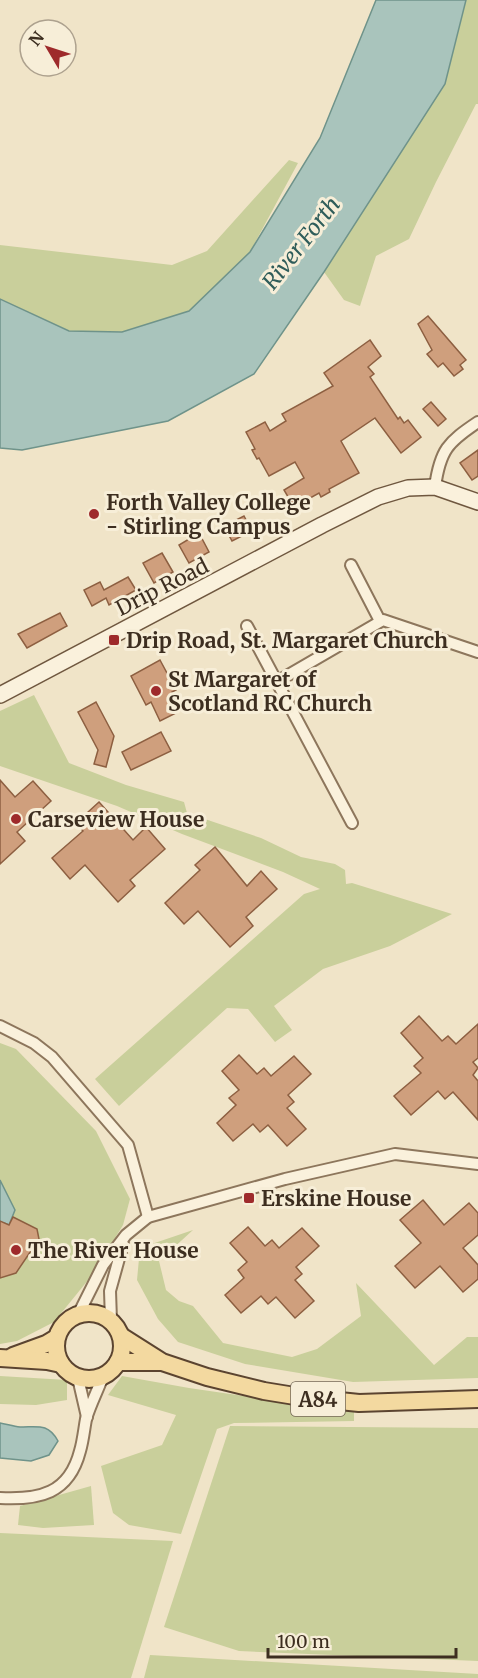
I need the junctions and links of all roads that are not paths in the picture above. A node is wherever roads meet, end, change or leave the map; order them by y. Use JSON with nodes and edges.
{"nodes":[{"id":1,"x":478,"y":422,"type":"edge"},
{"id":2,"x":435,"y":487,"type":"junction"},
{"id":3,"x":478,"y":502,"type":"edge"},
{"id":4,"x":351,"y":565,"type":"dead end"},
{"id":5,"x":380,"y":621,"type":"junction"},
{"id":6,"x":247,"y":626,"type":"dead end"},
{"id":7,"x":478,"y":652,"type":"edge"},
{"id":8,"x":278,"y":681,"type":"junction"},
{"id":9,"x":0,"y":695,"type":"edge"},
{"id":10,"x":352,"y":823,"type":"dead end"},
{"id":11,"x":0,"y":1026,"type":"edge"},
{"id":12,"x":478,"y":1164,"type":"edge"},
{"id":13,"x":148,"y":1216,"type":"junction"},
{"id":14,"x":126,"y":1235,"type":"junction"},
{"id":15,"x":79,"y":1313,"type":"junction"},
{"id":16,"x":111,"y":1320,"type":"junction"},
{"id":17,"x":121,"y":1336,"type":"junction"},
{"id":18,"x":56,"y":1338,"type":"junction"},
{"id":19,"x":3,"y":1358,"type":"edge"},
{"id":20,"x":118,"y":1362,"type":"junction"},
{"id":21,"x":162,"y":1362,"type":"junction"},
{"id":22,"x":60,"y":1364,"type":"junction"},
{"id":23,"x":104,"y":1376,"type":"junction"},
{"id":24,"x":78,"y":1378,"type":"junction"},
{"id":25,"x":478,"y":1399,"type":"edge"},
{"id":26,"x":87,"y":1417,"type":"junction"},
{"id":27,"x":0,"y":1498,"type":"edge"}],
"edges":[{"from":1,"to":2,"type":"street"},
{"from":2,"to":3,"type":"street"},
{"from":2,"to":9,"type":"street","name":"Drip Road"},
{"from":4,"to":5,"type":"street"},
{"from":5,"to":7,"type":"street"},
{"from":5,"to":8,"type":"street"},
{"from":6,"to":8,"type":"street"},
{"from":8,"to":10,"type":"street"},
{"from":11,"to":13,"type":"street"},
{"from":12,"to":13,"type":"street"},
{"from":13,"to":14,"type":"street"},
{"from":14,"to":15,"type":"street"},
{"from":14,"to":16,"type":"street"},
{"from":15,"to":16,"type":"main road"},
{"from":15,"to":18,"type":"main road"},
{"from":16,"to":17,"type":"main road","number":"A84"},
{"from":17,"to":20,"type":"main road"},
{"from":17,"to":21,"type":"main road","number":"A84"},
{"from":18,"to":19,"type":"main road"},
{"from":18,"to":22,"type":"main road"},
{"from":19,"to":22,"type":"main road"},
{"from":20,"to":21,"type":"main road","number":"A84"},
{"from":20,"to":23,"type":"main road"},
{"from":21,"to":25,"type":"main road","number":"A84"},
{"from":22,"to":24,"type":"main road"},
{"from":23,"to":24,"type":"main road"},
{"from":23,"to":26,"type":"street"},
{"from":24,"to":26,"type":"street"},
{"from":26,"to":27,"type":"street"}]}
